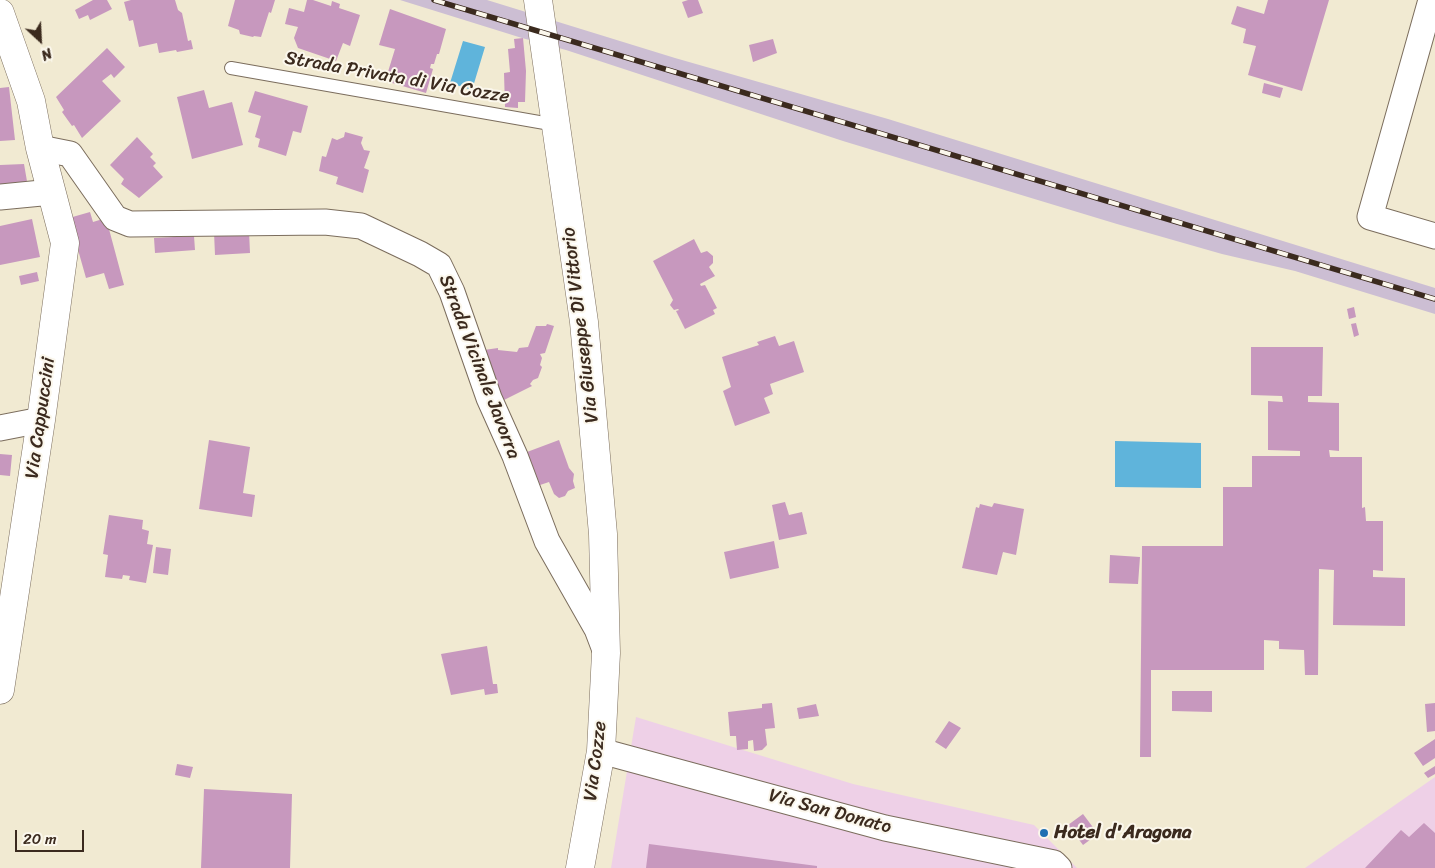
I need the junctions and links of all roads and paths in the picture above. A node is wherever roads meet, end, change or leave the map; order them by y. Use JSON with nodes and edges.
{"nodes":[{"id":1,"x":538,"y":0,"type":"edge"},
{"id":2,"x":1430,"y":0,"type":"edge"},
{"id":3,"x":0,"y":13,"type":"edge"},
{"id":4,"x":10,"y":67,"type":"edge"},
{"id":5,"x":231,"y":68,"type":"dead end"},
{"id":6,"x":556,"y":125,"type":"junction"},
{"id":7,"x":40,"y":148,"type":"junction"},
{"id":8,"x":52,"y":192,"type":"junction"},
{"id":9,"x":0,"y":197,"type":"edge"},
{"id":10,"x":1435,"y":236,"type":"edge"},
{"id":11,"x":41,"y":420,"type":"junction"},
{"id":12,"x":0,"y":428,"type":"edge"},
{"id":13,"x":606,"y":653,"type":"junction"},
{"id":14,"x":0,"y":690,"type":"edge"},
{"id":15,"x":601,"y":751,"type":"junction"},
{"id":16,"x":580,"y":868,"type":"edge"},
{"id":17,"x":1059,"y":868,"type":"edge"}],
"edges":[{"from":1,"to":6,"type":"street","name":"Via Giuseppe Di Vittorio"},
{"from":2,"to":10,"type":"street"},
{"from":3,"to":4,"type":"street","name":"Via Cappuccini"},
{"from":4,"to":7,"type":"street","name":"Via Cappuccini"},
{"from":5,"to":6,"type":"lane","name":"Strada Privata di Via Cozze"},
{"from":6,"to":13,"type":"street","name":"Via Giuseppe Di Vittorio"},
{"from":7,"to":8,"type":"street","name":"Via Cappuccini"},
{"from":7,"to":13,"type":"street","name":"Strada Vicinale Javorra"},
{"from":8,"to":9,"type":"street"},
{"from":8,"to":11,"type":"street","name":"Via Cappuccini"},
{"from":11,"to":12,"type":"street"},
{"from":11,"to":14,"type":"street","name":"Via Cappuccini"},
{"from":13,"to":15,"type":"street","name":"Via Cozze"},
{"from":15,"to":16,"type":"street","name":"Via Cozze"},
{"from":15,"to":17,"type":"street","name":"Via San Donato"}]}
